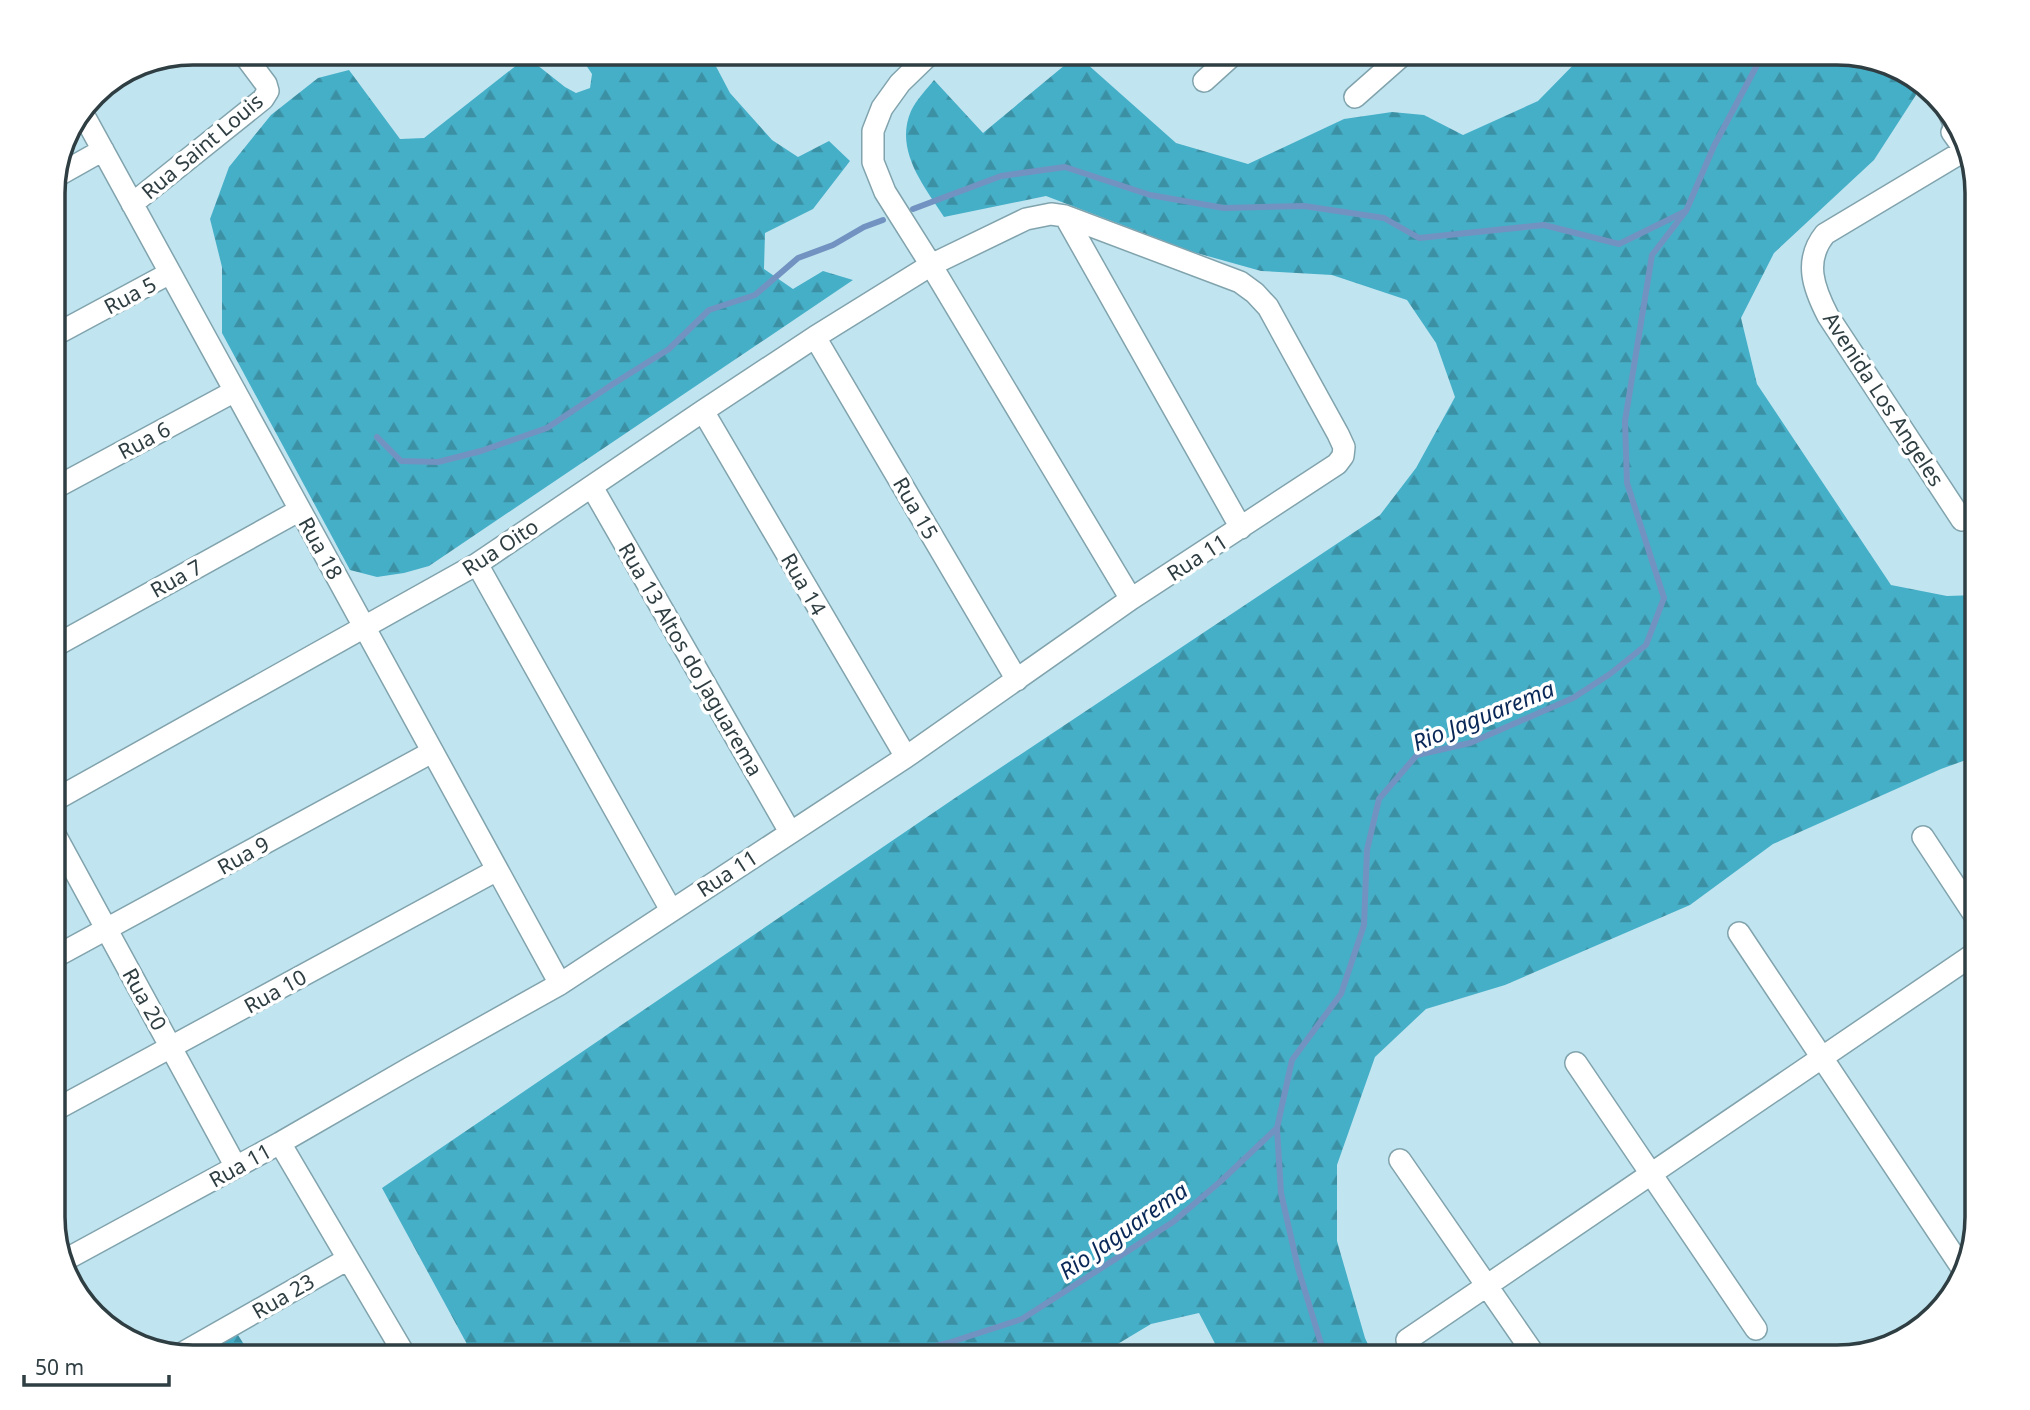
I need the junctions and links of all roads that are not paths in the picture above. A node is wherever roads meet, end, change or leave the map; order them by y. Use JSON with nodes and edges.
{"nodes":[{"id":1,"x":252,"y":65,"type":"edge"},
{"id":2,"x":919,"y":65,"type":"edge"},
{"id":3,"x":1222,"y":65,"type":"edge"},
{"id":4,"x":1391,"y":65,"type":"edge"},
{"id":5,"x":1204,"y":81,"type":"dead end"},
{"id":6,"x":1355,"y":97,"type":"dead end"},
{"id":7,"x":87,"y":121,"type":"edge"},
{"id":8,"x":103,"y":150,"type":"junction"},
{"id":9,"x":1959,"y":156,"type":"edge"},
{"id":10,"x":67,"y":170,"type":"edge"},
{"id":11,"x":132,"y":204,"type":"junction"},
{"id":12,"x":1065,"y":216,"type":"junction"},
{"id":13,"x":931,"y":265,"type":"junction"},
{"id":14,"x":170,"y":273,"type":"junction"},
{"id":15,"x":65,"y":330,"type":"edge"},
{"id":16,"x":816,"y":337,"type":"junction"},
{"id":17,"x":235,"y":391,"type":"junction"},
{"id":18,"x":703,"y":411,"type":"junction"},
{"id":19,"x":65,"y":483,"type":"edge"},
{"id":20,"x":592,"y":487,"type":"junction"},
{"id":21,"x":300,"y":510,"type":"junction"},
{"id":22,"x":1962,"y":520,"type":"dead end"},
{"id":23,"x":1241,"y":528,"type":"junction"},
{"id":24,"x":477,"y":564,"type":"junction"},
{"id":25,"x":1131,"y":599,"type":"junction"},
{"id":26,"x":365,"y":628,"type":"junction"},
{"id":27,"x":65,"y":639,"type":"edge"},
{"id":28,"x":1017,"y":680,"type":"junction"},
{"id":29,"x":432,"y":752,"type":"junction"},
{"id":30,"x":906,"y":757,"type":"junction"},
{"id":31,"x":65,"y":794,"type":"edge"},
{"id":32,"x":790,"y":832,"type":"junction"},
{"id":33,"x":1923,"y":838,"type":"dead end"},
{"id":34,"x":65,"y":853,"type":"edge"},
{"id":35,"x":497,"y":870,"type":"junction"},
{"id":36,"x":1965,"y":900,"type":"edge"},
{"id":37,"x":671,"y":910,"type":"junction"},
{"id":38,"x":106,"y":929,"type":"junction"},
{"id":39,"x":1739,"y":933,"type":"dead end"},
{"id":40,"x":65,"y":951,"type":"edge"},
{"id":41,"x":1965,"y":961,"type":"edge"},
{"id":42,"x":560,"y":984,"type":"junction"},
{"id":43,"x":171,"y":1047,"type":"junction"},
{"id":44,"x":1822,"y":1057,"type":"junction"},
{"id":45,"x":1576,"y":1063,"type":"dead end"},
{"id":46,"x":65,"y":1104,"type":"edge"},
{"id":47,"x":280,"y":1143,"type":"junction"},
{"id":48,"x":1400,"y":1160,"type":"dead end"},
{"id":49,"x":236,"y":1167,"type":"junction"},
{"id":50,"x":1651,"y":1174,"type":"junction"},
{"id":51,"x":71,"y":1257,"type":"edge"},
{"id":52,"x":348,"y":1259,"type":"junction"},
{"id":53,"x":1957,"y":1261,"type":"edge"},
{"id":54,"x":1487,"y":1286,"type":"junction"},
{"id":55,"x":1756,"y":1329,"type":"dead end"},
{"id":56,"x":1406,"y":1340,"type":"dead end"},
{"id":57,"x":197,"y":1345,"type":"edge"},
{"id":58,"x":399,"y":1345,"type":"edge"},
{"id":59,"x":1528,"y":1345,"type":"edge"}],
"edges":[{"from":1,"to":11,"type":"street","name":"Rua Saint Louis"},
{"from":2,"to":13,"type":"street"},
{"from":3,"to":5,"type":"street"},
{"from":4,"to":6,"type":"street"},
{"from":7,"to":8,"type":"street","name":"Rua 18"},
{"from":8,"to":10,"type":"street"},
{"from":8,"to":11,"type":"street","name":"Rua 18"},
{"from":9,"to":22,"type":"street","name":"Avenida Los Angeles"},
{"from":11,"to":14,"type":"street","name":"Rua 18"},
{"from":12,"to":13,"type":"street","name":"Rua Oito"},
{"from":12,"to":23,"type":"street"},
{"from":12,"to":23,"type":"street","name":"Rua 11"},
{"from":13,"to":16,"type":"street","name":"Rua Oito"},
{"from":13,"to":25,"type":"street"},
{"from":14,"to":15,"type":"street","name":"Rua 5"},
{"from":14,"to":17,"type":"street","name":"Rua 18"},
{"from":16,"to":18,"type":"street","name":"Rua Oito"},
{"from":16,"to":28,"type":"street","name":"Rua 15"},
{"from":17,"to":19,"type":"street","name":"Rua 6"},
{"from":17,"to":21,"type":"street","name":"Rua 18"},
{"from":18,"to":20,"type":"street","name":"Rua Oito"},
{"from":18,"to":30,"type":"street","name":"Rua 14"},
{"from":20,"to":24,"type":"street","name":"Rua Oito"},
{"from":20,"to":32,"type":"street","name":"Rua 13 Altos do Jaguarema"},
{"from":21,"to":26,"type":"street","name":"Rua 18"},
{"from":21,"to":27,"type":"street","name":"Rua 7"},
{"from":23,"to":25,"type":"street","name":"Rua 11"},
{"from":24,"to":26,"type":"street","name":"Rua Oito"},
{"from":24,"to":37,"type":"street"},
{"from":25,"to":28,"type":"street","name":"Rua 11"},
{"from":26,"to":29,"type":"street","name":"Rua 18"},
{"from":26,"to":31,"type":"street","name":"Rua Oito"},
{"from":28,"to":30,"type":"street","name":"Rua 11"},
{"from":29,"to":35,"type":"street","name":"Rua 18"},
{"from":29,"to":38,"type":"street","name":"Rua 9"},
{"from":30,"to":32,"type":"street","name":"Rua 11"},
{"from":32,"to":37,"type":"street","name":"Rua 11"},
{"from":33,"to":36,"type":"street"},
{"from":34,"to":38,"type":"street","name":"Rua 20"},
{"from":35,"to":42,"type":"street","name":"Rua 18"},
{"from":35,"to":43,"type":"street","name":"Rua 10"},
{"from":37,"to":42,"type":"street","name":"Rua 11"},
{"from":38,"to":40,"type":"street","name":"Rua 9"},
{"from":38,"to":43,"type":"street","name":"Rua 20"},
{"from":39,"to":44,"type":"street"},
{"from":41,"to":44,"type":"street"},
{"from":42,"to":47,"type":"street","name":"Rua 11"},
{"from":43,"to":46,"type":"street","name":"Rua 10"},
{"from":43,"to":49,"type":"street","name":"Rua 20"},
{"from":44,"to":50,"type":"street"},
{"from":44,"to":53,"type":"street"},
{"from":45,"to":50,"type":"street"},
{"from":47,"to":49,"type":"street","name":"Rua 11"},
{"from":47,"to":52,"type":"street"},
{"from":48,"to":54,"type":"street"},
{"from":49,"to":51,"type":"street","name":"Rua 11"},
{"from":50,"to":54,"type":"street"},
{"from":50,"to":55,"type":"street"},
{"from":52,"to":57,"type":"street","name":"Rua 23"},
{"from":52,"to":58,"type":"street"},
{"from":54,"to":56,"type":"street"},
{"from":54,"to":59,"type":"street"}]}
